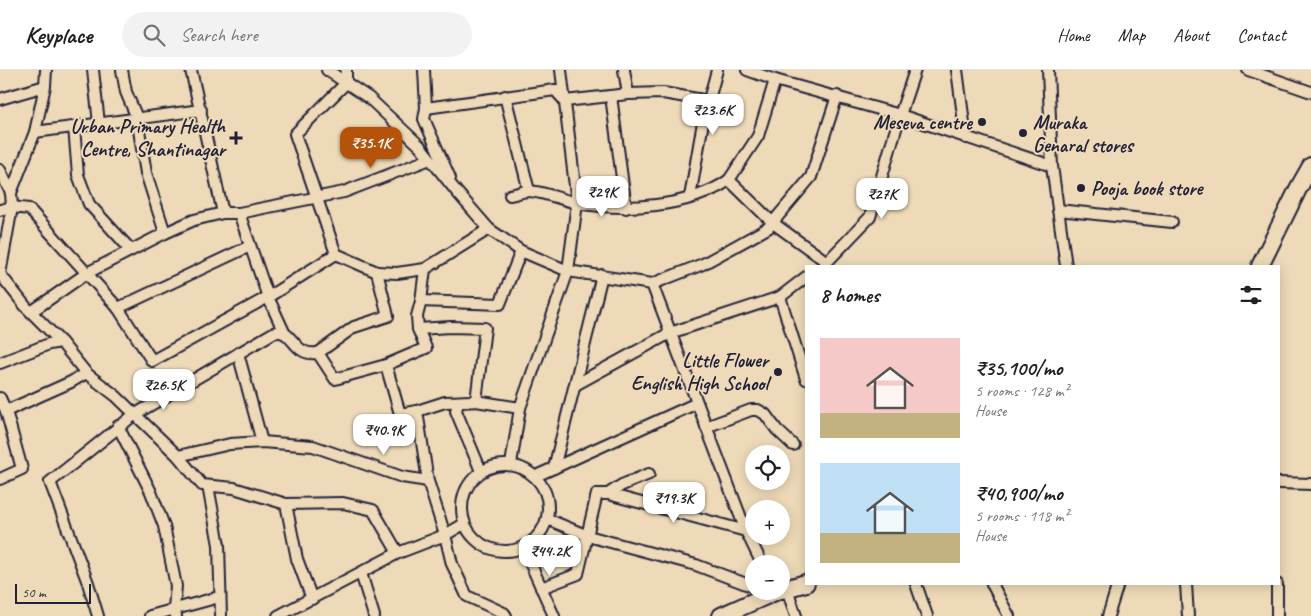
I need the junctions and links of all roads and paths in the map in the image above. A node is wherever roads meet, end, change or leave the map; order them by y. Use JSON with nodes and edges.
{"nodes":[{"id":1,"x":46,"y":70,"type":"edge"},
{"id":2,"x":93,"y":70,"type":"edge"},
{"id":3,"x":122,"y":70,"type":"edge"},
{"id":4,"x":191,"y":70,"type":"edge"},
{"id":5,"x":326,"y":70,"type":"edge"},
{"id":6,"x":346,"y":70,"type":"edge"},
{"id":7,"x":424,"y":70,"type":"edge"},
{"id":8,"x":561,"y":70,"type":"edge"},
{"id":9,"x":624,"y":70,"type":"edge"},
{"id":10,"x":718,"y":70,"type":"edge"},
{"id":11,"x":747,"y":70,"type":"edge"},
{"id":12,"x":915,"y":70,"type":"edge"},
{"id":13,"x":957,"y":70,"type":"edge"},
{"id":14,"x":1048,"y":70,"type":"edge"},
{"id":15,"x":1248,"y":70,"type":"edge"},
{"id":16,"x":775,"y":80,"type":"junction"},
{"id":17,"x":346,"y":83,"type":"junction"},
{"id":18,"x":45,"y":86,"type":"junction"},
{"id":19,"x":1311,"y":92,"type":"edge"},
{"id":20,"x":628,"y":94,"type":"junction"},
{"id":21,"x":505,"y":96,"type":"junction"},
{"id":22,"x":612,"y":96,"type":"junction"},
{"id":23,"x":837,"y":96,"type":"junction"},
{"id":24,"x":0,"y":100,"type":"edge"},
{"id":25,"x":709,"y":100,"type":"junction"},
{"id":26,"x":565,"y":102,"type":"junction"},
{"id":27,"x":426,"y":108,"type":"junction"},
{"id":28,"x":201,"y":110,"type":"junction"},
{"id":29,"x":900,"y":115,"type":"junction"},
{"id":30,"x":137,"y":118,"type":"junction"},
{"id":31,"x":99,"y":122,"type":"junction"},
{"id":32,"x":74,"y":127,"type":"junction"},
{"id":33,"x":35,"y":132,"type":"junction"},
{"id":34,"x":966,"y":138,"type":"junction"},
{"id":35,"x":430,"y":159,"type":"junction"},
{"id":36,"x":1052,"y":166,"type":"junction"},
{"id":37,"x":1311,"y":166,"type":"edge"},
{"id":38,"x":0,"y":170,"type":"edge"},
{"id":39,"x":729,"y":180,"type":"junction"},
{"id":40,"x":1311,"y":186,"type":"edge"},
{"id":41,"x":456,"y":191,"type":"junction"},
{"id":42,"x":529,"y":191,"type":"junction"},
{"id":43,"x":11,"y":194,"type":"junction"},
{"id":44,"x":510,"y":195,"type":"dead end"},
{"id":45,"x":316,"y":197,"type":"junction"},
{"id":46,"x":690,"y":197,"type":"junction"},
{"id":47,"x":577,"y":203,"type":"junction"},
{"id":48,"x":12,"y":207,"type":"junction"},
{"id":49,"x":626,"y":208,"type":"junction"},
{"id":50,"x":0,"y":210,"type":"edge"},
{"id":51,"x":1058,"y":210,"type":"junction"},
{"id":52,"x":223,"y":213,"type":"junction"},
{"id":53,"x":239,"y":213,"type":"junction"},
{"id":54,"x":1172,"y":222,"type":"dead end"},
{"id":55,"x":772,"y":223,"type":"junction"},
{"id":56,"x":489,"y":229,"type":"junction"},
{"id":57,"x":165,"y":233,"type":"junction"},
{"id":58,"x":250,"y":246,"type":"junction"},
{"id":59,"x":130,"y":249,"type":"junction"},
{"id":60,"x":521,"y":251,"type":"junction"},
{"id":61,"x":336,"y":254,"type":"junction"},
{"id":62,"x":824,"y":264,"type":"edge"},
{"id":63,"x":1066,"y":265,"type":"edge"},
{"id":64,"x":1260,"y":265,"type":"edge"},
{"id":65,"x":1272,"y":265,"type":"edge"},
{"id":66,"x":425,"y":269,"type":"junction"},
{"id":67,"x":568,"y":271,"type":"junction"},
{"id":68,"x":377,"y":272,"type":"junction"},
{"id":69,"x":87,"y":273,"type":"junction"},
{"id":70,"x":0,"y":274,"type":"edge"},
{"id":71,"x":602,"y":275,"type":"junction"},
{"id":72,"x":805,"y":278,"type":"edge"},
{"id":73,"x":652,"y":284,"type":"junction"},
{"id":74,"x":268,"y":297,"type":"junction"},
{"id":75,"x":780,"y":297,"type":"junction"},
{"id":76,"x":421,"y":301,"type":"junction"},
{"id":77,"x":118,"y":308,"type":"junction"},
{"id":78,"x":31,"y":312,"type":"junction"},
{"id":79,"x":418,"y":330,"type":"junction"},
{"id":80,"x":284,"y":332,"type":"junction"},
{"id":81,"x":670,"y":333,"type":"junction"},
{"id":82,"x":60,"y":342,"type":"junction"},
{"id":83,"x":238,"y":353,"type":"junction"},
{"id":84,"x":318,"y":353,"type":"junction"},
{"id":85,"x":0,"y":364,"type":"edge"},
{"id":86,"x":386,"y":365,"type":"junction"},
{"id":87,"x":86,"y":373,"type":"junction"},
{"id":88,"x":805,"y":376,"type":"edge"},
{"id":89,"x":575,"y":385,"type":"junction"},
{"id":90,"x":0,"y":398,"type":"edge"},
{"id":91,"x":476,"y":401,"type":"junction"},
{"id":92,"x":697,"y":403,"type":"junction"},
{"id":93,"x":520,"y":408,"type":"junction"},
{"id":94,"x":6,"y":411,"type":"junction"},
{"id":95,"x":417,"y":411,"type":"junction"},
{"id":96,"x":134,"y":415,"type":"junction"},
{"id":97,"x":118,"y":426,"type":"junction"},
{"id":98,"x":706,"y":427,"type":"junction"},
{"id":99,"x":262,"y":442,"type":"junction"},
{"id":100,"x":793,"y":445,"type":"dead end"},
{"id":101,"x":178,"y":456,"type":"junction"},
{"id":102,"x":512,"y":464,"type":"junction"},
{"id":103,"x":554,"y":468,"type":"junction"},
{"id":104,"x":481,"y":471,"type":"junction"},
{"id":105,"x":649,"y":474,"type":"dead end"},
{"id":106,"x":536,"y":476,"type":"junction"},
{"id":107,"x":0,"y":478,"type":"edge"},
{"id":108,"x":428,"y":481,"type":"junction"},
{"id":109,"x":1280,"y":483,"type":"edge"},
{"id":110,"x":1311,"y":484,"type":"edge"},
{"id":111,"x":208,"y":486,"type":"junction"},
{"id":112,"x":608,"y":494,"type":"junction"},
{"id":113,"x":286,"y":504,"type":"junction"},
{"id":114,"x":547,"y":519,"type":"junction"},
{"id":115,"x":464,"y":524,"type":"junction"},
{"id":116,"x":745,"y":528,"type":"edge"},
{"id":117,"x":745,"y":531,"type":"edge"},
{"id":118,"x":445,"y":535,"type":"junction"},
{"id":119,"x":588,"y":536,"type":"junction"},
{"id":120,"x":523,"y":547,"type":"junction"},
{"id":121,"x":398,"y":553,"type":"junction"},
{"id":122,"x":361,"y":573,"type":"junction"},
{"id":123,"x":805,"y":583,"type":"edge"},
{"id":124,"x":745,"y":584,"type":"edge"},
{"id":125,"x":916,"y":585,"type":"edge"},
{"id":126,"x":993,"y":585,"type":"edge"},
{"id":127,"x":1118,"y":585,"type":"edge"},
{"id":128,"x":1186,"y":585,"type":"edge"},
{"id":129,"x":1277,"y":585,"type":"edge"},
{"id":130,"x":790,"y":587,"type":"edge"},
{"id":131,"x":541,"y":588,"type":"junction"},
{"id":132,"x":219,"y":597,"type":"junction"},
{"id":133,"x":312,"y":599,"type":"junction"},
{"id":134,"x":756,"y":600,"type":"edge"},
{"id":135,"x":783,"y":600,"type":"edge"},
{"id":136,"x":175,"y":612,"type":"edge"},
{"id":137,"x":282,"y":615,"type":"edge"},
{"id":138,"x":98,"y":616,"type":"edge"},
{"id":139,"x":150,"y":616,"type":"edge"},
{"id":140,"x":221,"y":616,"type":"edge"},
{"id":141,"x":374,"y":616,"type":"edge"},
{"id":142,"x":506,"y":616,"type":"edge"},
{"id":143,"x":554,"y":616,"type":"edge"},
{"id":144,"x":721,"y":616,"type":"edge"},
{"id":145,"x":796,"y":616,"type":"edge"},
{"id":146,"x":926,"y":616,"type":"edge"},
{"id":147,"x":1009,"y":616,"type":"edge"},
{"id":148,"x":1108,"y":616,"type":"edge"},
{"id":149,"x":1188,"y":616,"type":"edge"},
{"id":150,"x":1277,"y":616,"type":"edge"}],
"edges":[{"from":1,"to":18,"type":"street"},
{"from":2,"to":31,"type":"street"},
{"from":3,"to":30,"type":"street"},
{"from":4,"to":28,"type":"street"},
{"from":5,"to":17,"type":"street"},
{"from":6,"to":17,"type":"street"},
{"from":7,"to":27,"type":"street"},
{"from":8,"to":26,"type":"street"},
{"from":9,"to":20,"type":"street"},
{"from":10,"to":25,"type":"street"},
{"from":11,"to":16,"type":"street"},
{"from":12,"to":29,"type":"street"},
{"from":13,"to":34,"type":"street"},
{"from":14,"to":36,"type":"street"},
{"from":15,"to":19,"type":"street"},
{"from":16,"to":23,"type":"street"},
{"from":16,"to":39,"type":"street"},
{"from":17,"to":35,"type":"street"},
{"from":17,"to":45,"type":"street"},
{"from":18,"to":24,"type":"street"},
{"from":18,"to":33,"type":"street"},
{"from":20,"to":22,"type":"street"},
{"from":20,"to":25,"type":"street"},
{"from":21,"to":26,"type":"street"},
{"from":21,"to":27,"type":"street"},
{"from":21,"to":42,"type":"street"},
{"from":22,"to":26,"type":"street"},
{"from":22,"to":49,"type":"street"},
{"from":23,"to":29,"type":"street"},
{"from":23,"to":55,"type":"street"},
{"from":25,"to":46,"type":"street"},
{"from":26,"to":47,"type":"street"},
{"from":27,"to":41,"type":"street"},
{"from":28,"to":30,"type":"street"},
{"from":28,"to":52,"type":"street"},
{"from":29,"to":34,"type":"street"},
{"from":29,"to":62,"type":"street"},
{"from":30,"to":31,"type":"street"},
{"from":30,"to":57,"type":"street"},
{"from":31,"to":32,"type":"street"},
{"from":32,"to":33,"type":"street"},
{"from":32,"to":59,"type":"street"},
{"from":33,"to":43,"type":"street"},
{"from":34,"to":36,"type":"street"},
{"from":35,"to":41,"type":"street"},
{"from":35,"to":45,"type":"street"},
{"from":36,"to":51,"type":"street"},
{"from":37,"to":64,"type":"main road"},
{"from":38,"to":43,"type":"street"},
{"from":39,"to":46,"type":"street"},
{"from":39,"to":55,"type":"street"},
{"from":40,"to":65,"type":"main road"},
{"from":41,"to":56,"type":"street"},
{"from":42,"to":44,"type":"street"},
{"from":42,"to":47,"type":"street"},
{"from":43,"to":48,"type":"street"},
{"from":45,"to":53,"type":"street"},
{"from":45,"to":61,"type":"street"},
{"from":46,"to":49,"type":"street"},
{"from":47,"to":49,"type":"street"},
{"from":47,"to":67,"type":"street"},
{"from":48,"to":50,"type":"street"},
{"from":48,"to":69,"type":"street"},
{"from":48,"to":70,"type":"street"},
{"from":51,"to":54,"type":"street"},
{"from":51,"to":63,"type":"street"},
{"from":52,"to":53,"type":"street"},
{"from":52,"to":57,"type":"street"},
{"from":53,"to":58,"type":"street"},
{"from":55,"to":62,"type":"street"},
{"from":55,"to":73,"type":"street"},
{"from":56,"to":60,"type":"street"},
{"from":56,"to":66,"type":"street"},
{"from":57,"to":59,"type":"street"},
{"from":58,"to":74,"type":"street"},
{"from":58,"to":77,"type":"street"},
{"from":59,"to":69,"type":"street"},
{"from":60,"to":67,"type":"street"},
{"from":60,"to":76,"type":"street"},
{"from":61,"to":68,"type":"street"},
{"from":61,"to":74,"type":"street"},
{"from":66,"to":68,"type":"street"},
{"from":66,"to":76,"type":"street"},
{"from":67,"to":71,"type":"street"},
{"from":67,"to":93,"type":"street"},
{"from":68,"to":84,"type":"street"},
{"from":69,"to":77,"type":"street"},
{"from":69,"to":78,"type":"street"},
{"from":70,"to":78,"type":"street"},
{"from":71,"to":73,"type":"street"},
{"from":71,"to":89,"type":"street"},
{"from":72,"to":75,"type":"street"},
{"from":73,"to":81,"type":"street"},
{"from":74,"to":77,"type":"street"},
{"from":74,"to":80,"type":"street"},
{"from":75,"to":81,"type":"street"},
{"from":75,"to":88,"type":"street"},
{"from":76,"to":79,"type":"street"},
{"from":78,"to":82,"type":"street"},
{"from":79,"to":86,"type":"street"},
{"from":79,"to":91,"type":"street"},
{"from":80,"to":83,"type":"street"},
{"from":80,"to":84,"type":"street"},
{"from":81,"to":89,"type":"street"},
{"from":81,"to":92,"type":"street"},
{"from":82,"to":85,"type":"street"},
{"from":82,"to":87,"type":"street"},
{"from":83,"to":96,"type":"street"},
{"from":83,"to":99,"type":"street"},
{"from":84,"to":86,"type":"street"},
{"from":86,"to":95,"type":"street"},
{"from":87,"to":94,"type":"street"},
{"from":87,"to":96,"type":"street"},
{"from":89,"to":103,"type":"street"},
{"from":90,"to":94,"type":"street"},
{"from":91,"to":93,"type":"street"},
{"from":91,"to":95,"type":"street"},
{"from":91,"to":104,"type":"street"},
{"from":92,"to":98,"type":"street"},
{"from":92,"to":103,"type":"street"},
{"from":93,"to":102,"type":"street"},
{"from":94,"to":107,"type":"street"},
{"from":95,"to":108,"type":"street"},
{"from":96,"to":97,"type":"street"},
{"from":96,"to":101,"type":"street"},
{"from":97,"to":136,"type":"street"},
{"from":97,"to":138,"type":"street"},
{"from":98,"to":100,"type":"street"},
{"from":98,"to":116,"type":"street"},
{"from":99,"to":101,"type":"street"},
{"from":99,"to":108,"type":"street"},
{"from":101,"to":111,"type":"street"},
{"from":102,"to":104,"type":"street"},
{"from":102,"to":106,"type":"street"},
{"from":103,"to":106,"type":"street"},
{"from":104,"to":115,"type":"street"},
{"from":105,"to":112,"type":"street"},
{"from":106,"to":114,"type":"street"},
{"from":108,"to":118,"type":"street"},
{"from":109,"to":110,"type":"street"},
{"from":111,"to":113,"type":"street"},
{"from":111,"to":132,"type":"street"},
{"from":112,"to":117,"type":"street"},
{"from":112,"to":119,"type":"street"},
{"from":113,"to":121,"type":"street"},
{"from":113,"to":133,"type":"street"},
{"from":114,"to":119,"type":"street"},
{"from":114,"to":120,"type":"street"},
{"from":115,"to":118,"type":"street"},
{"from":115,"to":120,"type":"street"},
{"from":118,"to":121,"type":"street"},
{"from":118,"to":142,"type":"street"},
{"from":119,"to":124,"type":"street"},
{"from":119,"to":131,"type":"street"},
{"from":120,"to":131,"type":"street"},
{"from":121,"to":122,"type":"street"},
{"from":122,"to":133,"type":"street"},
{"from":122,"to":141,"type":"street"},
{"from":123,"to":130,"type":"main road"},
{"from":125,"to":146,"type":"street"},
{"from":126,"to":147,"type":"street"},
{"from":127,"to":148,"type":"street"},
{"from":128,"to":149,"type":"street"},
{"from":129,"to":150,"type":"street"},
{"from":131,"to":143,"type":"street"},
{"from":132,"to":136,"type":"street"},
{"from":132,"to":140,"type":"street"},
{"from":133,"to":137,"type":"street"},
{"from":134,"to":144,"type":"main road"},
{"from":135,"to":145,"type":"street"},
{"from":136,"to":139,"type":"street"}]}
